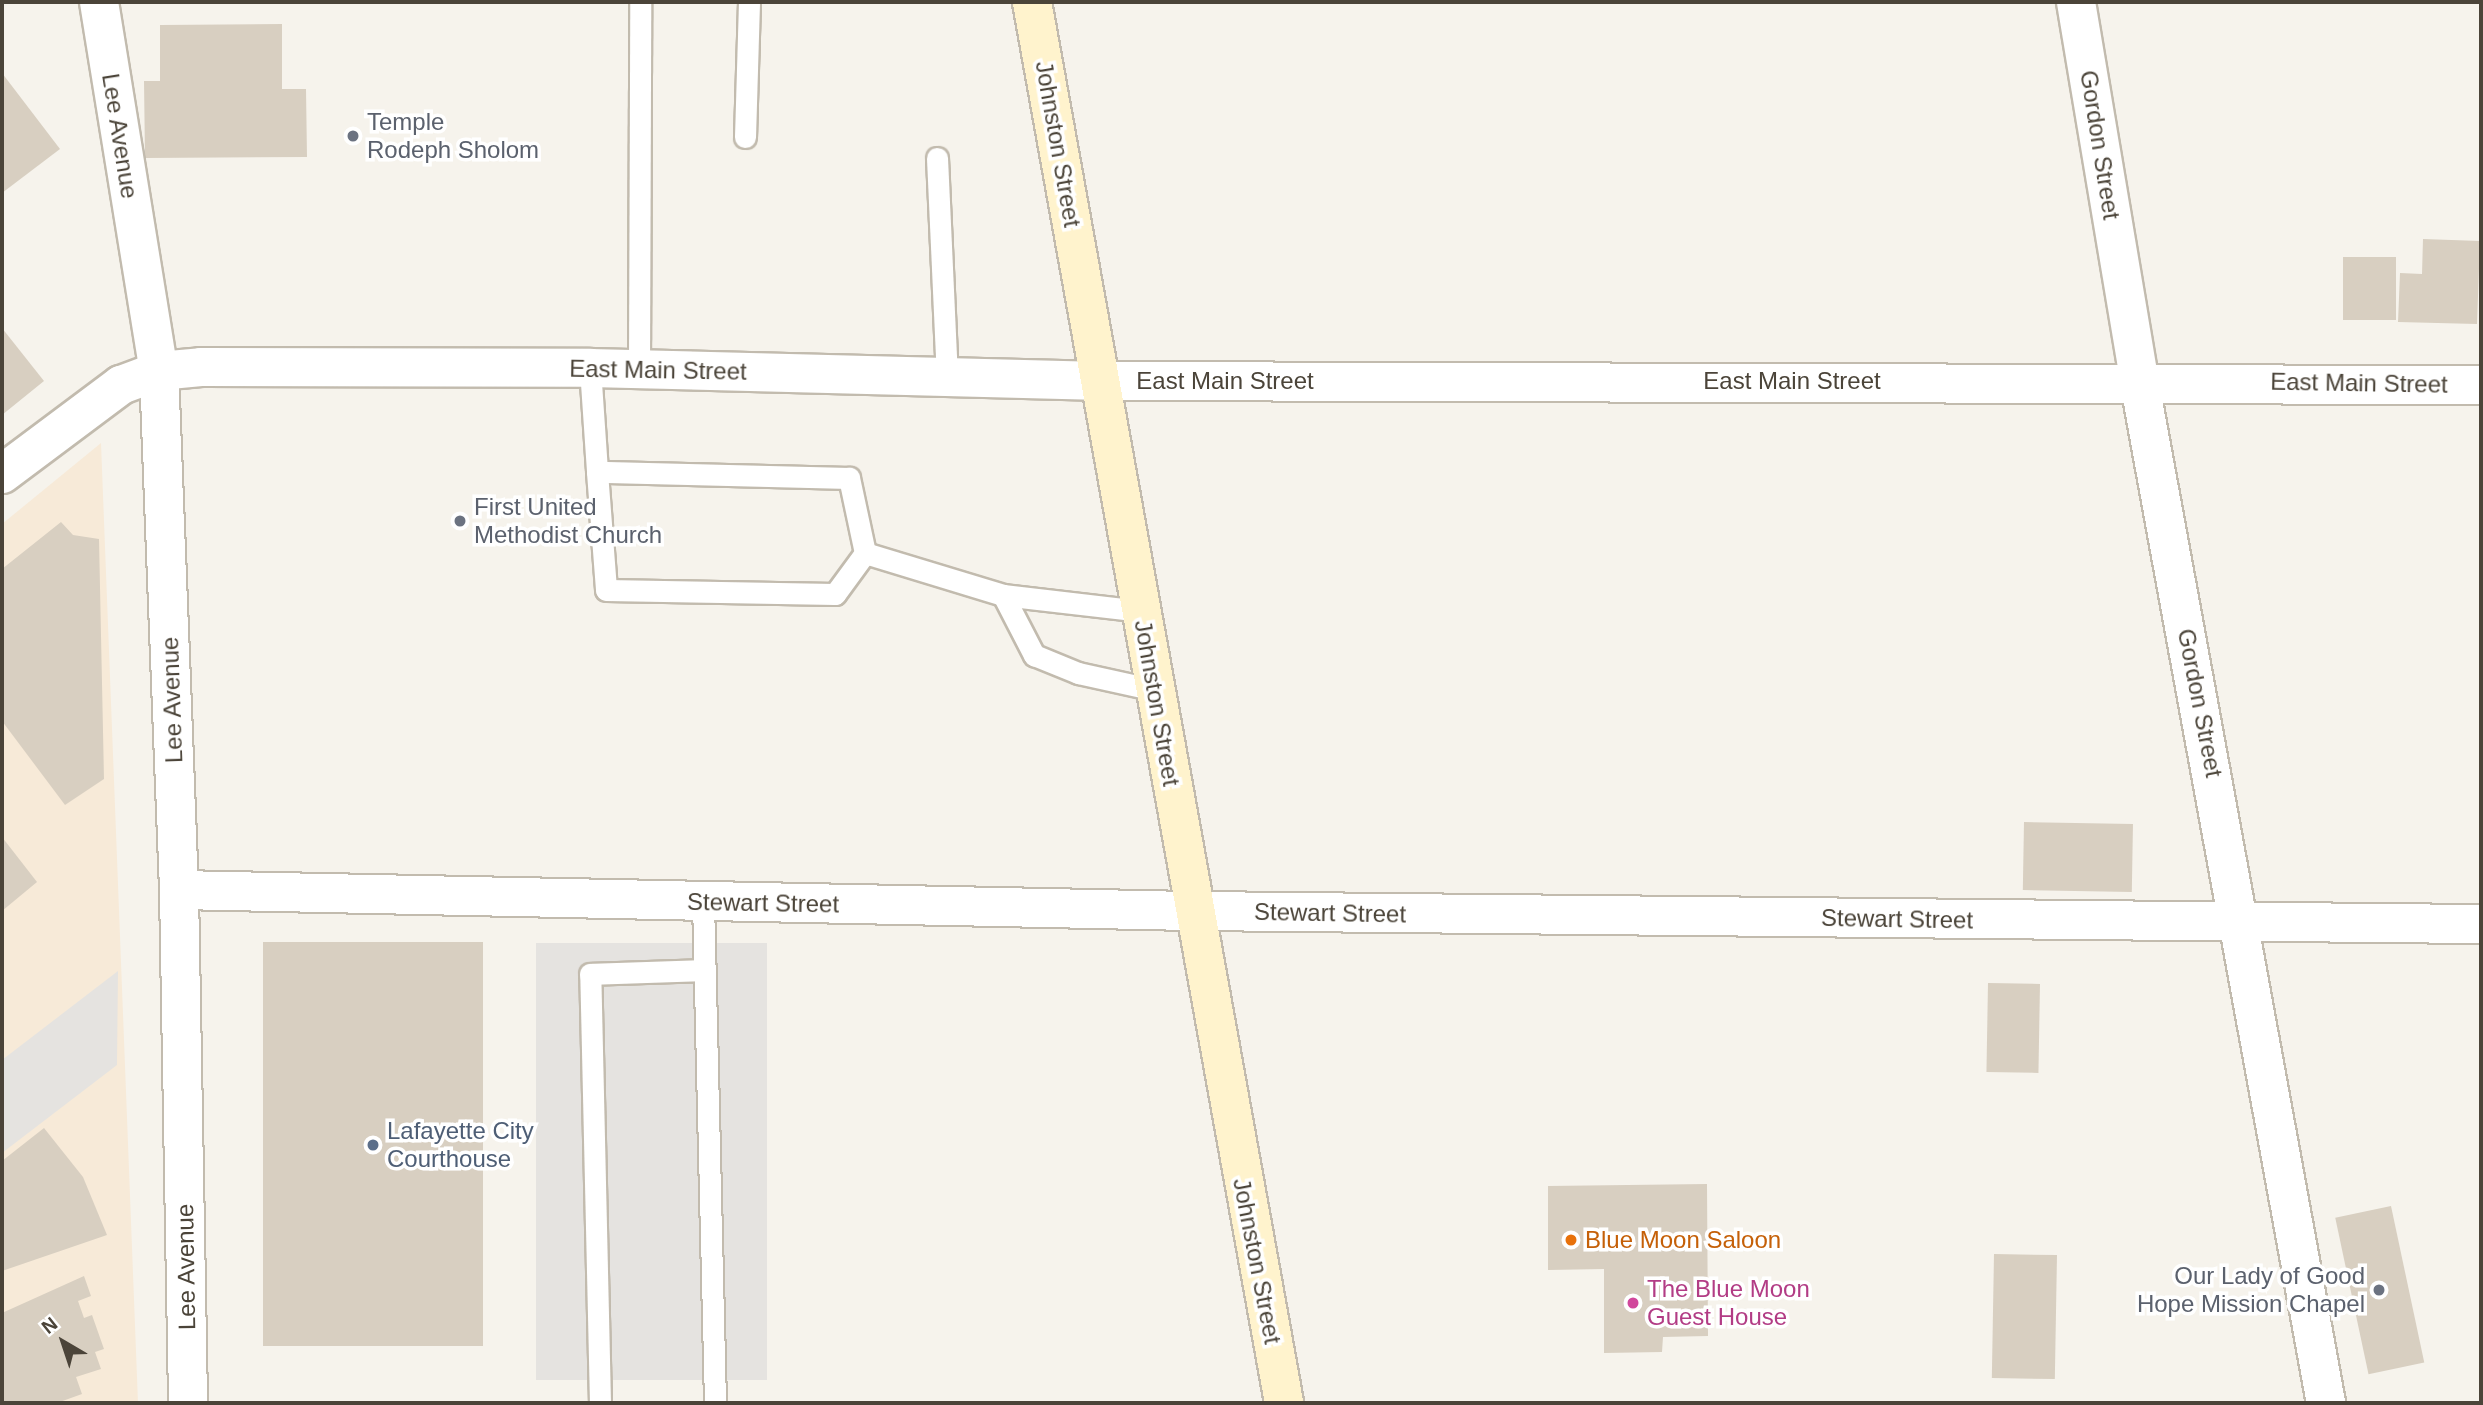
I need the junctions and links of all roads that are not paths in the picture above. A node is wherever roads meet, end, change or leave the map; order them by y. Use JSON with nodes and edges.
{"nodes":[{"id":1,"x":99,"y":2,"type":"edge"},
{"id":2,"x":640,"y":2,"type":"edge"},
{"id":3,"x":750,"y":2,"type":"edge"},
{"id":4,"x":1032,"y":2,"type":"edge"},
{"id":5,"x":2076,"y":2,"type":"edge"},
{"id":6,"x":745,"y":137,"type":"dead end"},
{"id":7,"x":937,"y":158,"type":"dead end"},
{"id":8,"x":590,"y":368,"type":"junction"},
{"id":9,"x":639,"y":369,"type":"junction"},
{"id":10,"x":159,"y":371,"type":"junction"},
{"id":11,"x":947,"y":377,"type":"junction"},
{"id":12,"x":2138,"y":380,"type":"junction"},
{"id":13,"x":1101,"y":381,"type":"junction"},
{"id":14,"x":2481,"y":384,"type":"edge"},
{"id":15,"x":597,"y":472,"type":"junction"},
{"id":16,"x":2,"y":474,"type":"edge"},
{"id":17,"x":865,"y":554,"type":"junction"},
{"id":18,"x":1003,"y":595,"type":"junction"},
{"id":19,"x":1142,"y":611,"type":"junction"},
{"id":20,"x":1155,"y":690,"type":"junction"},
{"id":21,"x":179,"y":890,"type":"junction"},
{"id":22,"x":703,"y":901,"type":"junction"},
{"id":23,"x":1194,"y":911,"type":"junction"},
{"id":24,"x":2241,"y":923,"type":"junction"},
{"id":25,"x":2481,"y":924,"type":"edge"},
{"id":26,"x":703,"y":970,"type":"junction"},
{"id":27,"x":188,"y":1403,"type":"edge"},
{"id":28,"x":600,"y":1403,"type":"edge"},
{"id":29,"x":715,"y":1403,"type":"edge"},
{"id":30,"x":1284,"y":1403,"type":"edge"},
{"id":31,"x":2326,"y":1403,"type":"edge"}],
"edges":[{"from":1,"to":10,"type":"street","name":"Lee Avenue"},
{"from":2,"to":9,"type":"lane"},
{"from":3,"to":6,"type":"lane"},
{"from":4,"to":13,"type":"main road","name":"Johnston Street"},
{"from":5,"to":12,"type":"street","name":"Gordon Street"},
{"from":7,"to":11,"type":"lane"},
{"from":8,"to":9,"type":"street","name":"East Main Street"},
{"from":8,"to":10,"type":"street","name":"East Main Street"},
{"from":8,"to":15,"type":"lane"},
{"from":9,"to":11,"type":"street","name":"East Main Street"},
{"from":10,"to":16,"type":"street","name":"East Main Street"},
{"from":10,"to":21,"type":"street","name":"Lee Avenue"},
{"from":11,"to":13,"type":"street","name":"East Main Street"},
{"from":12,"to":13,"type":"street","name":"East Main Street"},
{"from":12,"to":14,"type":"street","name":"East Main Street"},
{"from":12,"to":24,"type":"street","name":"Gordon Street"},
{"from":13,"to":19,"type":"main road","name":"Johnston Street"},
{"from":15,"to":17,"type":"lane"},
{"from":15,"to":17,"type":"lane"},
{"from":17,"to":18,"type":"lane"},
{"from":18,"to":19,"type":"lane"},
{"from":18,"to":20,"type":"lane"},
{"from":19,"to":20,"type":"main road","name":"Johnston Street"},
{"from":20,"to":23,"type":"main road","name":"Johnston Street"},
{"from":21,"to":22,"type":"street","name":"Stewart Street"},
{"from":21,"to":27,"type":"street","name":"Lee Avenue"},
{"from":22,"to":23,"type":"street","name":"Stewart Street"},
{"from":22,"to":26,"type":"lane"},
{"from":23,"to":24,"type":"street","name":"Stewart Street"},
{"from":23,"to":30,"type":"main road","name":"Johnston Street"},
{"from":24,"to":25,"type":"street","name":"Stewart Street"},
{"from":24,"to":31,"type":"street","name":"Gordon Street"},
{"from":26,"to":28,"type":"lane"},
{"from":26,"to":29,"type":"lane"}]}
